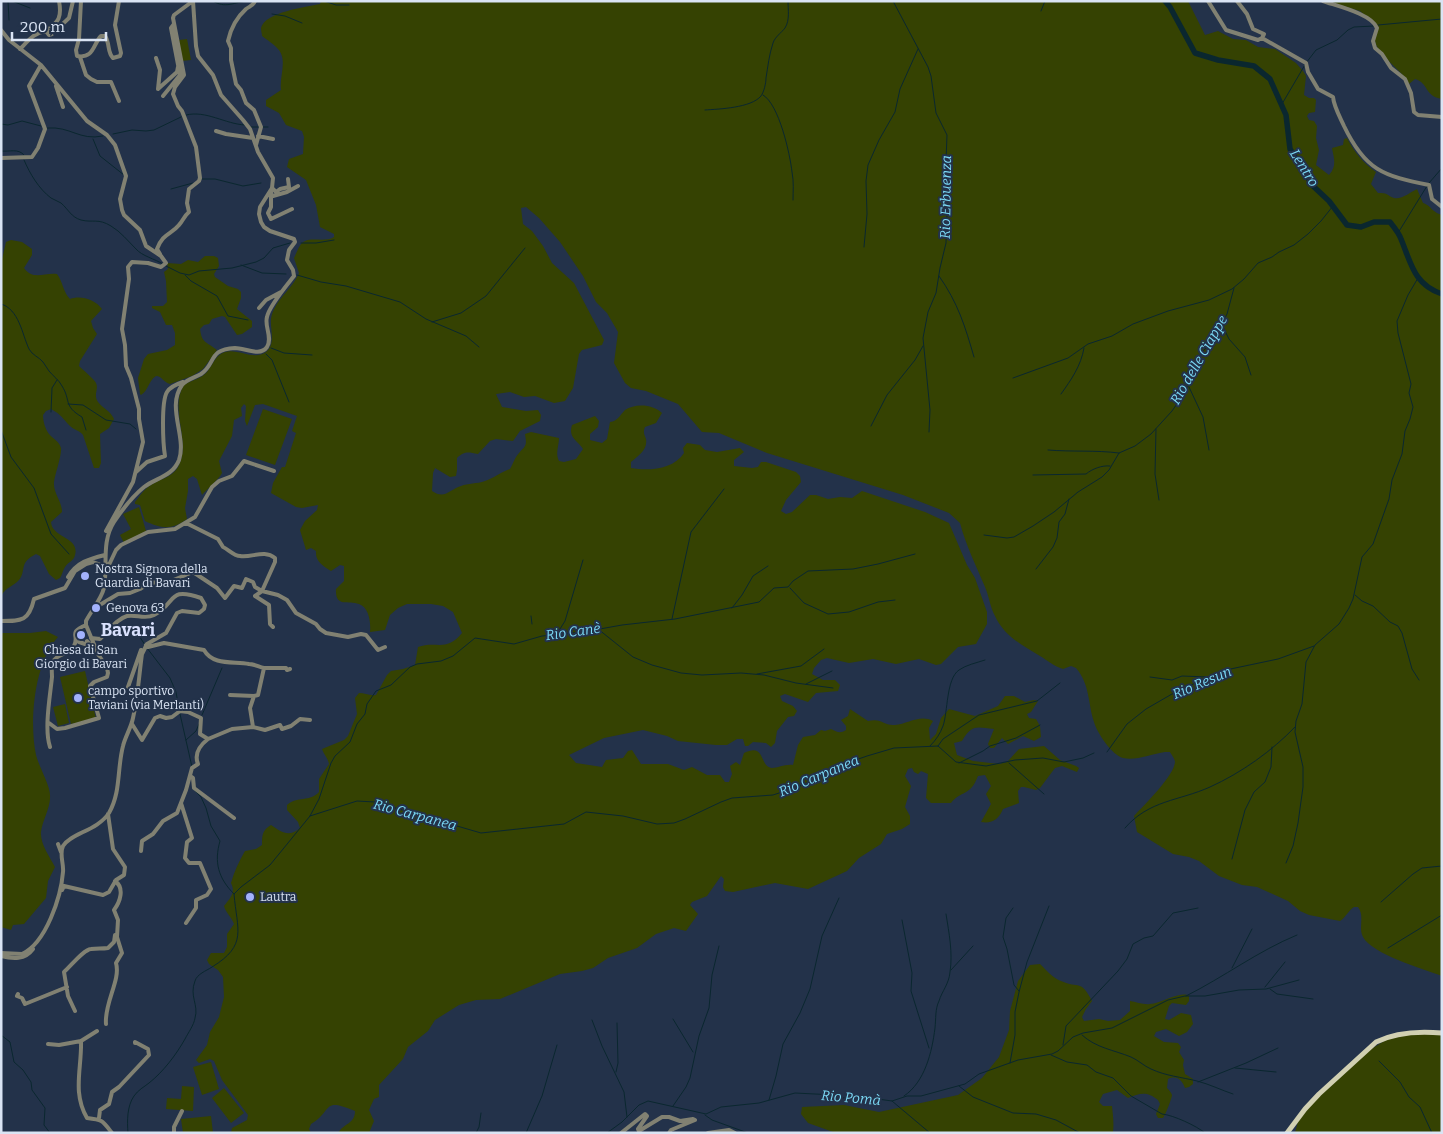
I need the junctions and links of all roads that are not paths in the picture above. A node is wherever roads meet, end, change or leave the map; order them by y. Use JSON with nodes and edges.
{"nodes":[{"id":1,"x":59,"y":1,"type":"edge"},
{"id":2,"x":73,"y":1,"type":"edge"},
{"id":3,"x":81,"y":1,"type":"edge"},
{"id":4,"x":118,"y":1,"type":"edge"},
{"id":5,"x":255,"y":1,"type":"edge"},
{"id":6,"x":1208,"y":1,"type":"edge"},
{"id":7,"x":1236,"y":1,"type":"edge"},
{"id":8,"x":1323,"y":1,"type":"edge"},
{"id":9,"x":193,"y":2,"type":"edge"},
{"id":10,"x":173,"y":25,"type":"junction"},
{"id":11,"x":1,"y":30,"type":"edge"},
{"id":12,"x":46,"y":31,"type":"junction"},
{"id":13,"x":1262,"y":38,"type":"junction"},
{"id":14,"x":20,"y":49,"type":"junction"},
{"id":15,"x":80,"y":57,"type":"junction"},
{"id":16,"x":156,"y":58,"type":"dead end"},
{"id":17,"x":41,"y":65,"type":"junction"},
{"id":18,"x":179,"y":66,"type":"junction"},
{"id":19,"x":56,"y":82,"type":"junction"},
{"id":20,"x":163,"y":96,"type":"dead end"},
{"id":21,"x":119,"y":101,"type":"dead end"},
{"id":22,"x":63,"y":107,"type":"dead end"},
{"id":23,"x":1442,"y":117,"type":"edge"},
{"id":24,"x":216,"y":131,"type":"dead end"},
{"id":25,"x":258,"y":136,"type":"junction"},
{"id":26,"x":253,"y":138,"type":"junction"},
{"id":27,"x":273,"y":139,"type":"dead end"},
{"id":28,"x":256,"y":145,"type":"junction"},
{"id":29,"x":1,"y":158,"type":"edge"},
{"id":30,"x":288,"y":179,"type":"dead end"},
{"id":31,"x":298,"y":186,"type":"dead end"},
{"id":32,"x":271,"y":190,"type":"junction"},
{"id":33,"x":1442,"y":207,"type":"edge"},
{"id":34,"x":292,"y":209,"type":"dead end"},
{"id":35,"x":161,"y":256,"type":"junction"},
{"id":36,"x":281,"y":292,"type":"junction"},
{"id":37,"x":259,"y":308,"type":"dead end"},
{"id":38,"x":185,"y":381,"type":"junction"},
{"id":39,"x":274,"y":471,"type":"dead end"},
{"id":40,"x":136,"y":472,"type":"junction"},
{"id":41,"x":186,"y":522,"type":"junction"},
{"id":42,"x":107,"y":536,"type":"junction"},
{"id":43,"x":105,"y":555,"type":"junction"},
{"id":44,"x":107,"y":564,"type":"junction"},
{"id":45,"x":107,"y":569,"type":"junction"},
{"id":46,"x":60,"y":590,"type":"junction"},
{"id":47,"x":262,"y":591,"type":"junction"},
{"id":48,"x":93,"y":609,"type":"junction"},
{"id":49,"x":1,"y":621,"type":"edge"},
{"id":50,"x":86,"y":625,"type":"junction"},
{"id":51,"x":273,"y":627,"type":"dead end"},
{"id":52,"x":89,"y":639,"type":"junction"},
{"id":53,"x":79,"y":642,"type":"dead end"},
{"id":54,"x":146,"y":645,"type":"junction"},
{"id":55,"x":91,"y":646,"type":"junction"},
{"id":56,"x":386,"y":648,"type":"dead end"},
{"id":57,"x":143,"y":650,"type":"junction"},
{"id":58,"x":97,"y":652,"type":"junction"},
{"id":59,"x":264,"y":668,"type":"junction"},
{"id":60,"x":290,"y":669,"type":"dead end"},
{"id":61,"x":128,"y":687,"type":"dead end"},
{"id":62,"x":230,"y":695,"type":"dead end"},
{"id":63,"x":254,"y":696,"type":"junction"},
{"id":64,"x":310,"y":720,"type":"dead end"},
{"id":65,"x":132,"y":722,"type":"junction"},
{"id":66,"x":49,"y":723,"type":"junction"},
{"id":67,"x":254,"y":727,"type":"junction"},
{"id":68,"x":208,"y":739,"type":"junction"},
{"id":69,"x":50,"y":747,"type":"dead end"},
{"id":70,"x":190,"y":776,"type":"junction"},
{"id":71,"x":181,"y":803,"type":"junction"},
{"id":72,"x":108,"y":814,"type":"junction"},
{"id":73,"x":234,"y":818,"type":"dead end"},
{"id":74,"x":58,"y":844,"type":"dead end"},
{"id":75,"x":141,"y":851,"type":"dead end"},
{"id":76,"x":61,"y":852,"type":"junction"},
{"id":77,"x":115,"y":881,"type":"junction"},
{"id":78,"x":58,"y":892,"type":"junction"},
{"id":79,"x":186,"y":923,"type":"dead end"},
{"id":80,"x":116,"y":933,"type":"junction"},
{"id":81,"x":40,"y":935,"type":"junction"},
{"id":82,"x":1,"y":955,"type":"edge"},
{"id":83,"x":67,"y":987,"type":"junction"},
{"id":84,"x":18,"y":994,"type":"dead end"},
{"id":85,"x":76,"y":1011,"type":"dead end"},
{"id":86,"x":106,"y":1024,"type":"dead end"},
{"id":87,"x":97,"y":1031,"type":"dead end"},
{"id":88,"x":1442,"y":1033,"type":"edge"},
{"id":89,"x":81,"y":1041,"type":"junction"},
{"id":90,"x":135,"y":1043,"type":"dead end"},
{"id":91,"x":48,"y":1044,"type":"dead end"},
{"id":92,"x":182,"y":1111,"type":"dead end"},
{"id":93,"x":99,"y":1118,"type":"junction"},
{"id":94,"x":112,"y":1133,"type":"edge"},
{"id":95,"x":174,"y":1133,"type":"edge"},
{"id":96,"x":621,"y":1133,"type":"edge"},
{"id":97,"x":669,"y":1133,"type":"edge"},
{"id":98,"x":708,"y":1133,"type":"edge"},
{"id":99,"x":735,"y":1133,"type":"edge"},
{"id":100,"x":1287,"y":1133,"type":"edge"}],
"edges":[{"from":1,"to":12,"type":"street"},
{"from":2,"to":12,"type":"street"},
{"from":3,"to":15,"type":"street"},
{"from":4,"to":15,"type":"street"},
{"from":5,"to":25,"type":"street"},
{"from":6,"to":13,"type":"street"},
{"from":7,"to":13,"type":"street"},
{"from":8,"to":23,"type":"street"},
{"from":9,"to":10,"type":"street"},
{"from":9,"to":26,"type":"street"},
{"from":10,"to":18,"type":"street"},
{"from":10,"to":35,"type":"street"},
{"from":11,"to":14,"type":"street"},
{"from":12,"to":14,"type":"street"},
{"from":13,"to":33,"type":"street"},
{"from":14,"to":17,"type":"street"},
{"from":15,"to":21,"type":"street"},
{"from":16,"to":18,"type":"street"},
{"from":17,"to":19,"type":"street"},
{"from":17,"to":29,"type":"street"},
{"from":18,"to":20,"type":"street"},
{"from":19,"to":22,"type":"street"},
{"from":19,"to":35,"type":"street"},
{"from":24,"to":26,"type":"street"},
{"from":25,"to":27,"type":"street"},
{"from":25,"to":28,"type":"street"},
{"from":26,"to":28,"type":"street"},
{"from":28,"to":32,"type":"street"},
{"from":30,"to":32,"type":"street"},
{"from":31,"to":32,"type":"street"},
{"from":32,"to":34,"type":"street"},
{"from":32,"to":36,"type":"street"},
{"from":35,"to":40,"type":"street"},
{"from":36,"to":37,"type":"street"},
{"from":36,"to":38,"type":"street"},
{"from":38,"to":40,"type":"street"},
{"from":38,"to":42,"type":"street"},
{"from":39,"to":41,"type":"street"},
{"from":40,"to":42,"type":"street"},
{"from":41,"to":45,"type":"street"},
{"from":41,"to":47,"type":"street"},
{"from":42,"to":43,"type":"street"},
{"from":43,"to":44,"type":"street"},
{"from":43,"to":46,"type":"street"},
{"from":44,"to":45,"type":"street"},
{"from":44,"to":46,"type":"street"},
{"from":45,"to":48,"type":"street"},
{"from":46,"to":49,"type":"street"},
{"from":47,"to":48,"type":"street"},
{"from":47,"to":51,"type":"street"},
{"from":47,"to":56,"type":"street"},
{"from":48,"to":50,"type":"street"},
{"from":50,"to":52,"type":"street"},
{"from":50,"to":66,"type":"street"},
{"from":52,"to":54,"type":"street"},
{"from":52,"to":55,"type":"street"},
{"from":52,"to":58,"type":"street"},
{"from":53,"to":55,"type":"street"},
{"from":54,"to":57,"type":"street"},
{"from":54,"to":59,"type":"street"},
{"from":55,"to":58,"type":"street"},
{"from":57,"to":61,"type":"street"},
{"from":57,"to":65,"type":"street"},
{"from":58,"to":66,"type":"street"},
{"from":59,"to":60,"type":"street"},
{"from":59,"to":63,"type":"street"},
{"from":62,"to":63,"type":"street"},
{"from":63,"to":67,"type":"street"},
{"from":64,"to":67,"type":"street"},
{"from":65,"to":68,"type":"street"},
{"from":65,"to":72,"type":"street"},
{"from":66,"to":69,"type":"street"},
{"from":67,"to":68,"type":"street"},
{"from":68,"to":70,"type":"street"},
{"from":70,"to":71,"type":"street"},
{"from":70,"to":73,"type":"street"},
{"from":71,"to":75,"type":"street"},
{"from":71,"to":79,"type":"street"},
{"from":72,"to":76,"type":"street"},
{"from":72,"to":77,"type":"street"},
{"from":74,"to":76,"type":"street"},
{"from":76,"to":78,"type":"street"},
{"from":77,"to":78,"type":"street"},
{"from":77,"to":80,"type":"street"},
{"from":78,"to":81,"type":"street"},
{"from":80,"to":83,"type":"street"},
{"from":80,"to":86,"type":"street"},
{"from":81,"to":82,"type":"street"},
{"from":81,"to":82,"type":"street"},
{"from":83,"to":84,"type":"street"},
{"from":83,"to":85,"type":"street"},
{"from":87,"to":89,"type":"street"},
{"from":88,"to":100,"type":"main road"},
{"from":89,"to":91,"type":"street"},
{"from":89,"to":93,"type":"street"},
{"from":90,"to":93,"type":"street"},
{"from":92,"to":95,"type":"street"},
{"from":93,"to":94,"type":"street"},
{"from":96,"to":97,"type":"street"},
{"from":98,"to":99,"type":"street"}]}
